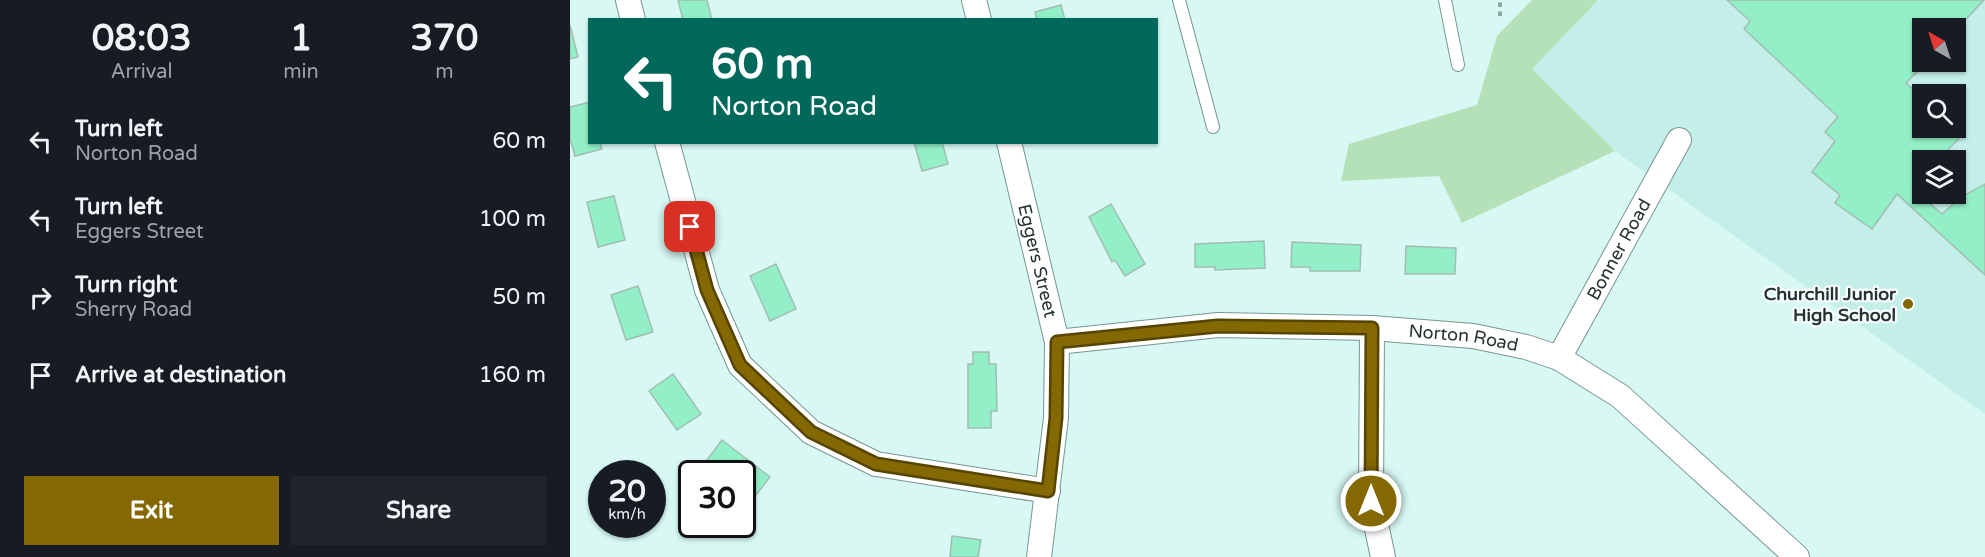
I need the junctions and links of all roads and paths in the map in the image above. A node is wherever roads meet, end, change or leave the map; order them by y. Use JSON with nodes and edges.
{"nodes":[{"id":1,"x":628,"y":0,"type":"edge"},
{"id":2,"x":974,"y":0,"type":"edge"},
{"id":3,"x":1179,"y":0,"type":"edge"},
{"id":4,"x":1445,"y":0,"type":"edge"},
{"id":5,"x":1500,"y":0,"type":"edge"},
{"id":6,"x":1500,"y":16,"type":"dead end"},
{"id":7,"x":632,"y":18,"type":"edge"},
{"id":8,"x":978,"y":18,"type":"edge"},
{"id":9,"x":1458,"y":65,"type":"dead end"},
{"id":10,"x":1214,"y":127,"type":"dead end"},
{"id":11,"x":1679,"y":140,"type":"dead end"},
{"id":12,"x":668,"y":144,"type":"edge"},
{"id":13,"x":1009,"y":144,"type":"edge"},
{"id":14,"x":1372,"y":328,"type":"junction"},
{"id":15,"x":1057,"y":342,"type":"junction"},
{"id":16,"x":1559,"y":358,"type":"junction"},
{"id":17,"x":1048,"y":491,"type":"junction"},
{"id":18,"x":1039,"y":557,"type":"edge"},
{"id":19,"x":1383,"y":557,"type":"edge"},
{"id":20,"x":1797,"y":557,"type":"edge"}],
"edges":[{"from":1,"to":7,"type":"street"},
{"from":2,"to":8,"type":"street"},
{"from":3,"to":10,"type":"lane"},
{"from":4,"to":9,"type":"lane"},
{"from":5,"to":6,"type":"path"},
{"from":11,"to":16,"type":"street","name":"Bonner Road"},
{"from":12,"to":17,"type":"street"},
{"from":13,"to":15,"type":"street","name":"Eggers Street"},
{"from":14,"to":15,"type":"street","name":"Norton Road"},
{"from":14,"to":16,"type":"street","name":"Norton Road"},
{"from":14,"to":19,"type":"street"},
{"from":15,"to":17,"type":"street","name":"Eggers Street"},
{"from":16,"to":20,"type":"street","name":"Norton Road"},
{"from":17,"to":18,"type":"street","name":"Eggers Street"}]}
